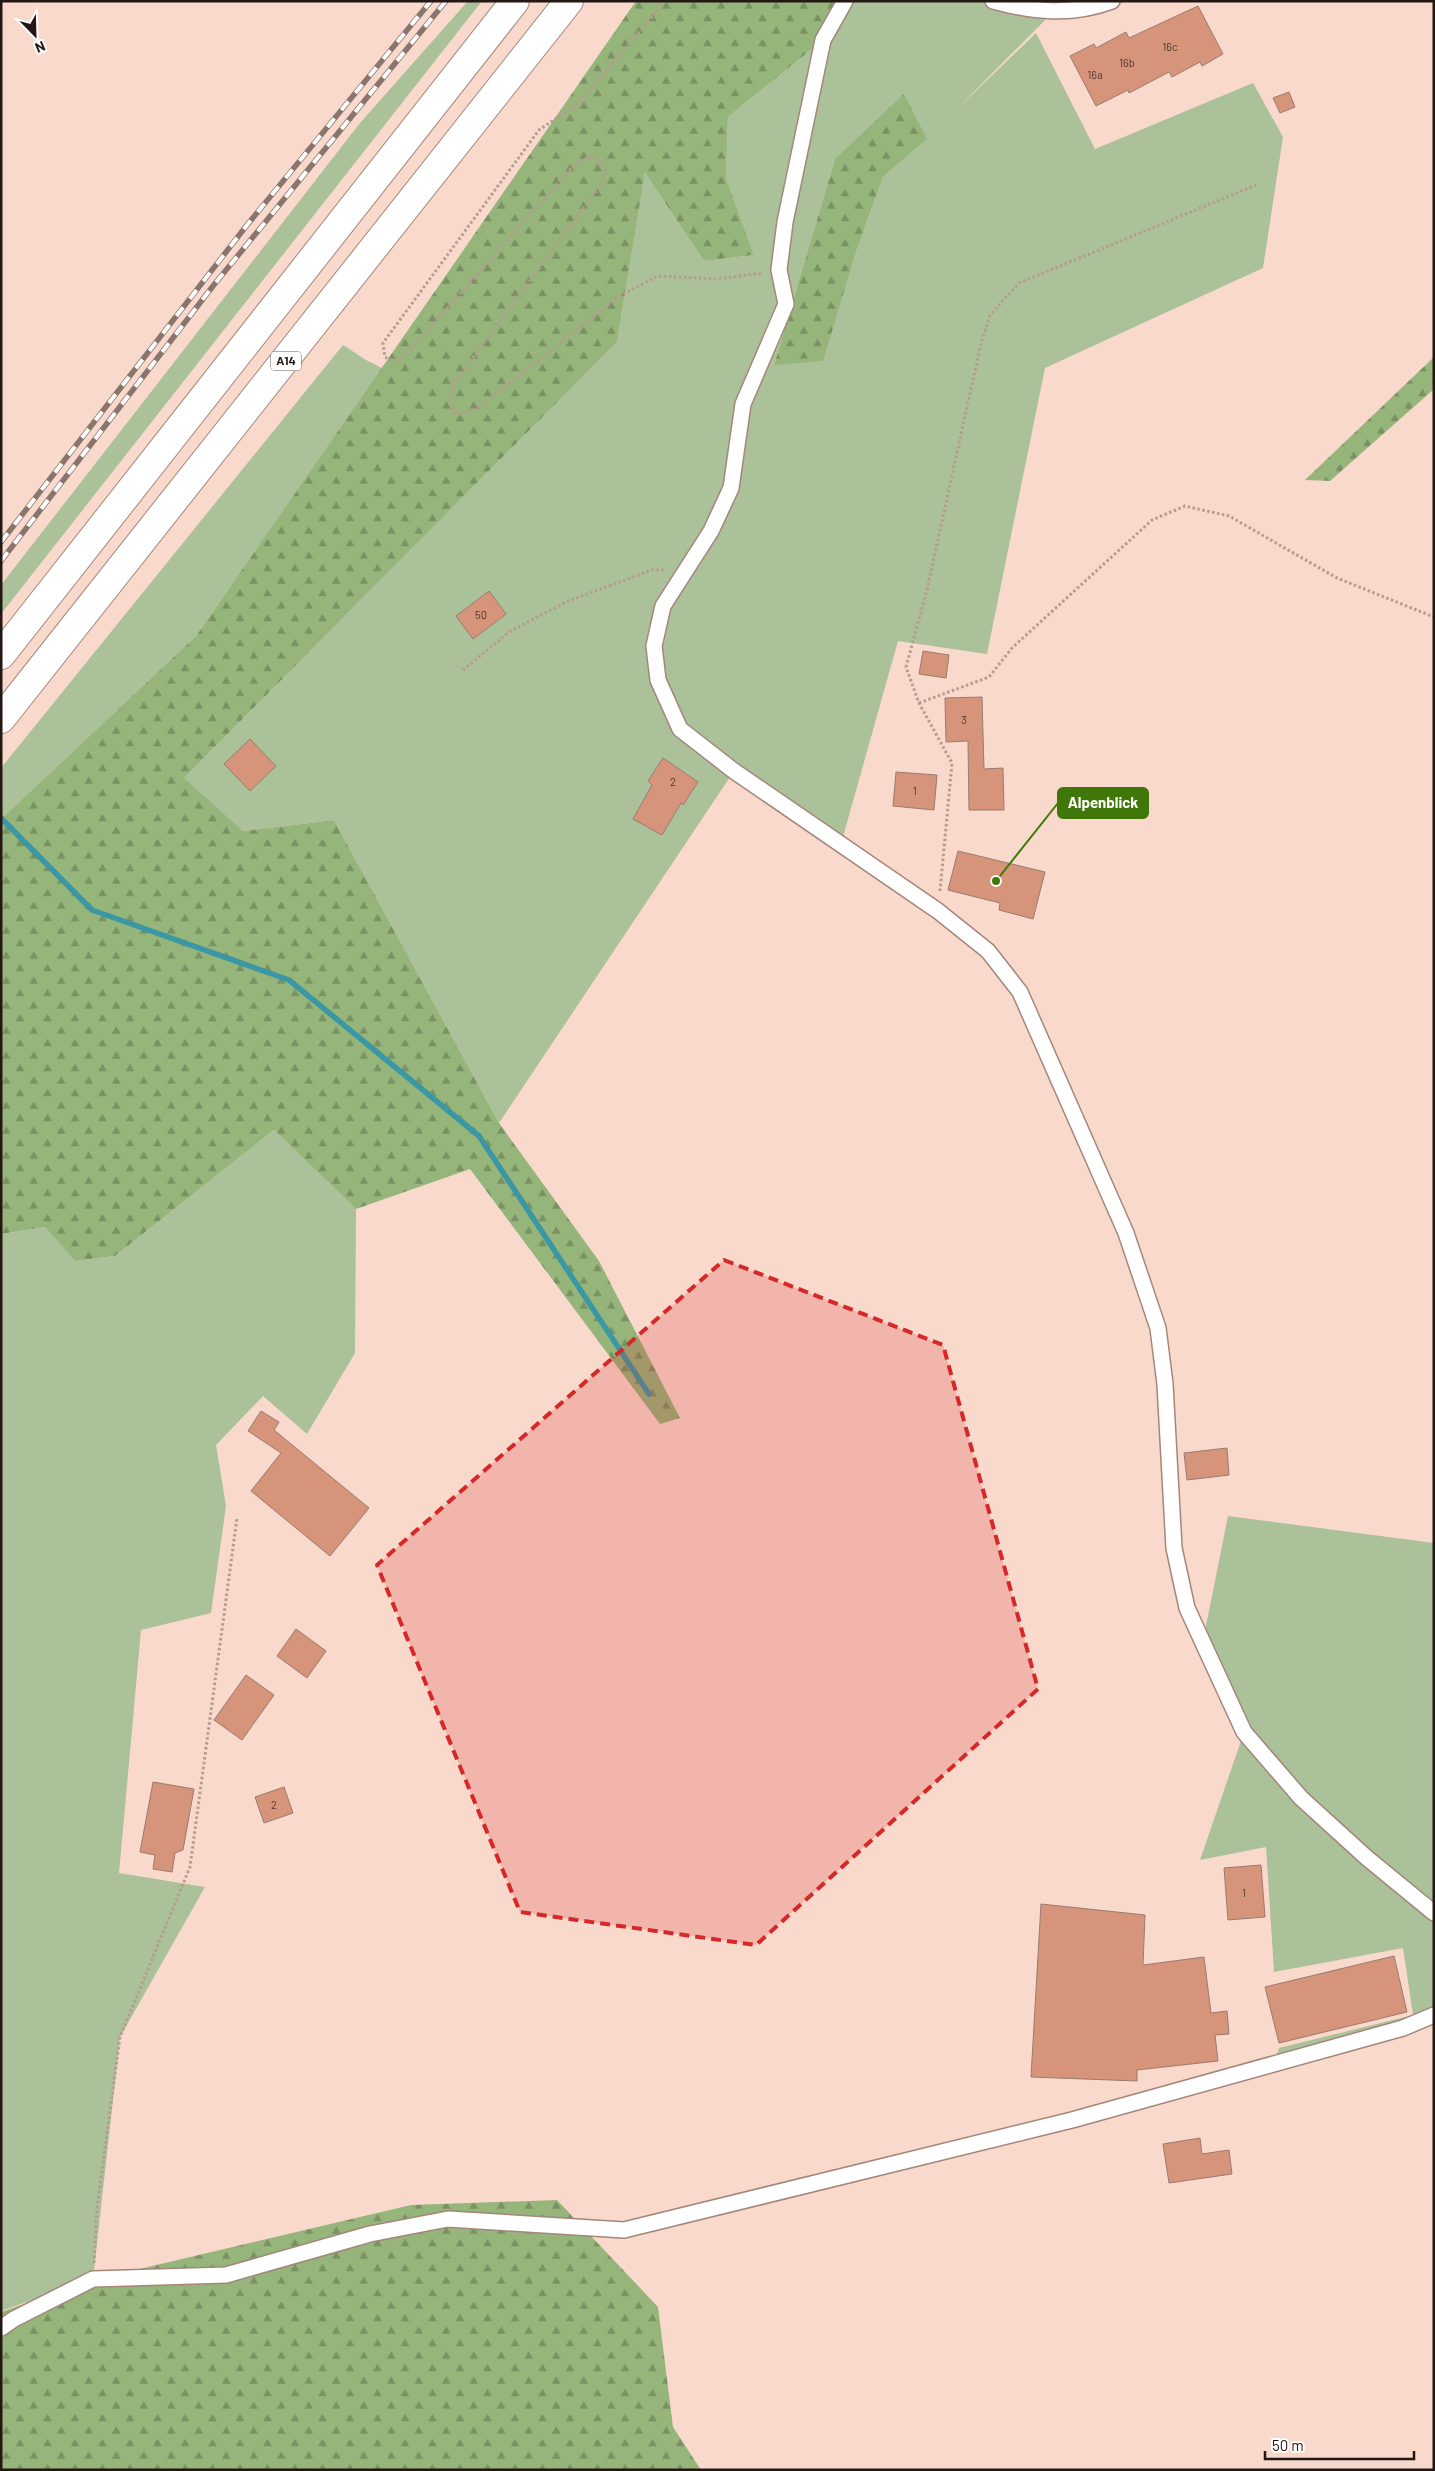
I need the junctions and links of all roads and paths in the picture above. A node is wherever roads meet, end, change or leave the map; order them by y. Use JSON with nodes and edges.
{"nodes":[{"id":1,"x":515,"y":1,"type":"edge"},
{"id":2,"x":569,"y":1,"type":"edge"},
{"id":3,"x":665,"y":1,"type":"edge"},
{"id":4,"x":845,"y":1,"type":"edge"},
{"id":5,"x":993,"y":1,"type":"edge"},
{"id":6,"x":1112,"y":1,"type":"edge"},
{"id":7,"x":1256,"y":185,"type":"dead end"},
{"id":8,"x":779,"y":270,"type":"junction"},
{"id":9,"x":684,"y":570,"type":"junction"},
{"id":10,"x":1434,"y":617,"type":"edge"},
{"id":11,"x":5,"y":651,"type":"edge"},
{"id":12,"x":463,"y":670,"type":"dead end"},
{"id":13,"x":919,"y":703,"type":"junction"},
{"id":14,"x":1,"y":719,"type":"edge"},
{"id":15,"x":938,"y":911,"type":"junction"},
{"id":16,"x":237,"y":1518,"type":"dead end"},
{"id":17,"x":1434,"y":1913,"type":"edge"},
{"id":18,"x":1434,"y":2015,"type":"edge"},
{"id":19,"x":93,"y":2279,"type":"junction"},
{"id":20,"x":1,"y":2328,"type":"edge"}],
"edges":[{"from":1,"to":11,"type":"highway"},
{"from":2,"to":14,"type":"highway","number":"A14"},
{"from":3,"to":8,"type":"path"},
{"from":4,"to":8,"type":"street"},
{"from":5,"to":6,"type":"street"},
{"from":7,"to":13,"type":"path"},
{"from":8,"to":9,"type":"street"},
{"from":9,"to":12,"type":"path"},
{"from":9,"to":15,"type":"street"},
{"from":10,"to":13,"type":"path"},
{"from":13,"to":15,"type":"path"},
{"from":15,"to":17,"type":"street"},
{"from":16,"to":19,"type":"path"},
{"from":18,"to":19,"type":"street"},
{"from":19,"to":20,"type":"street"}]}
